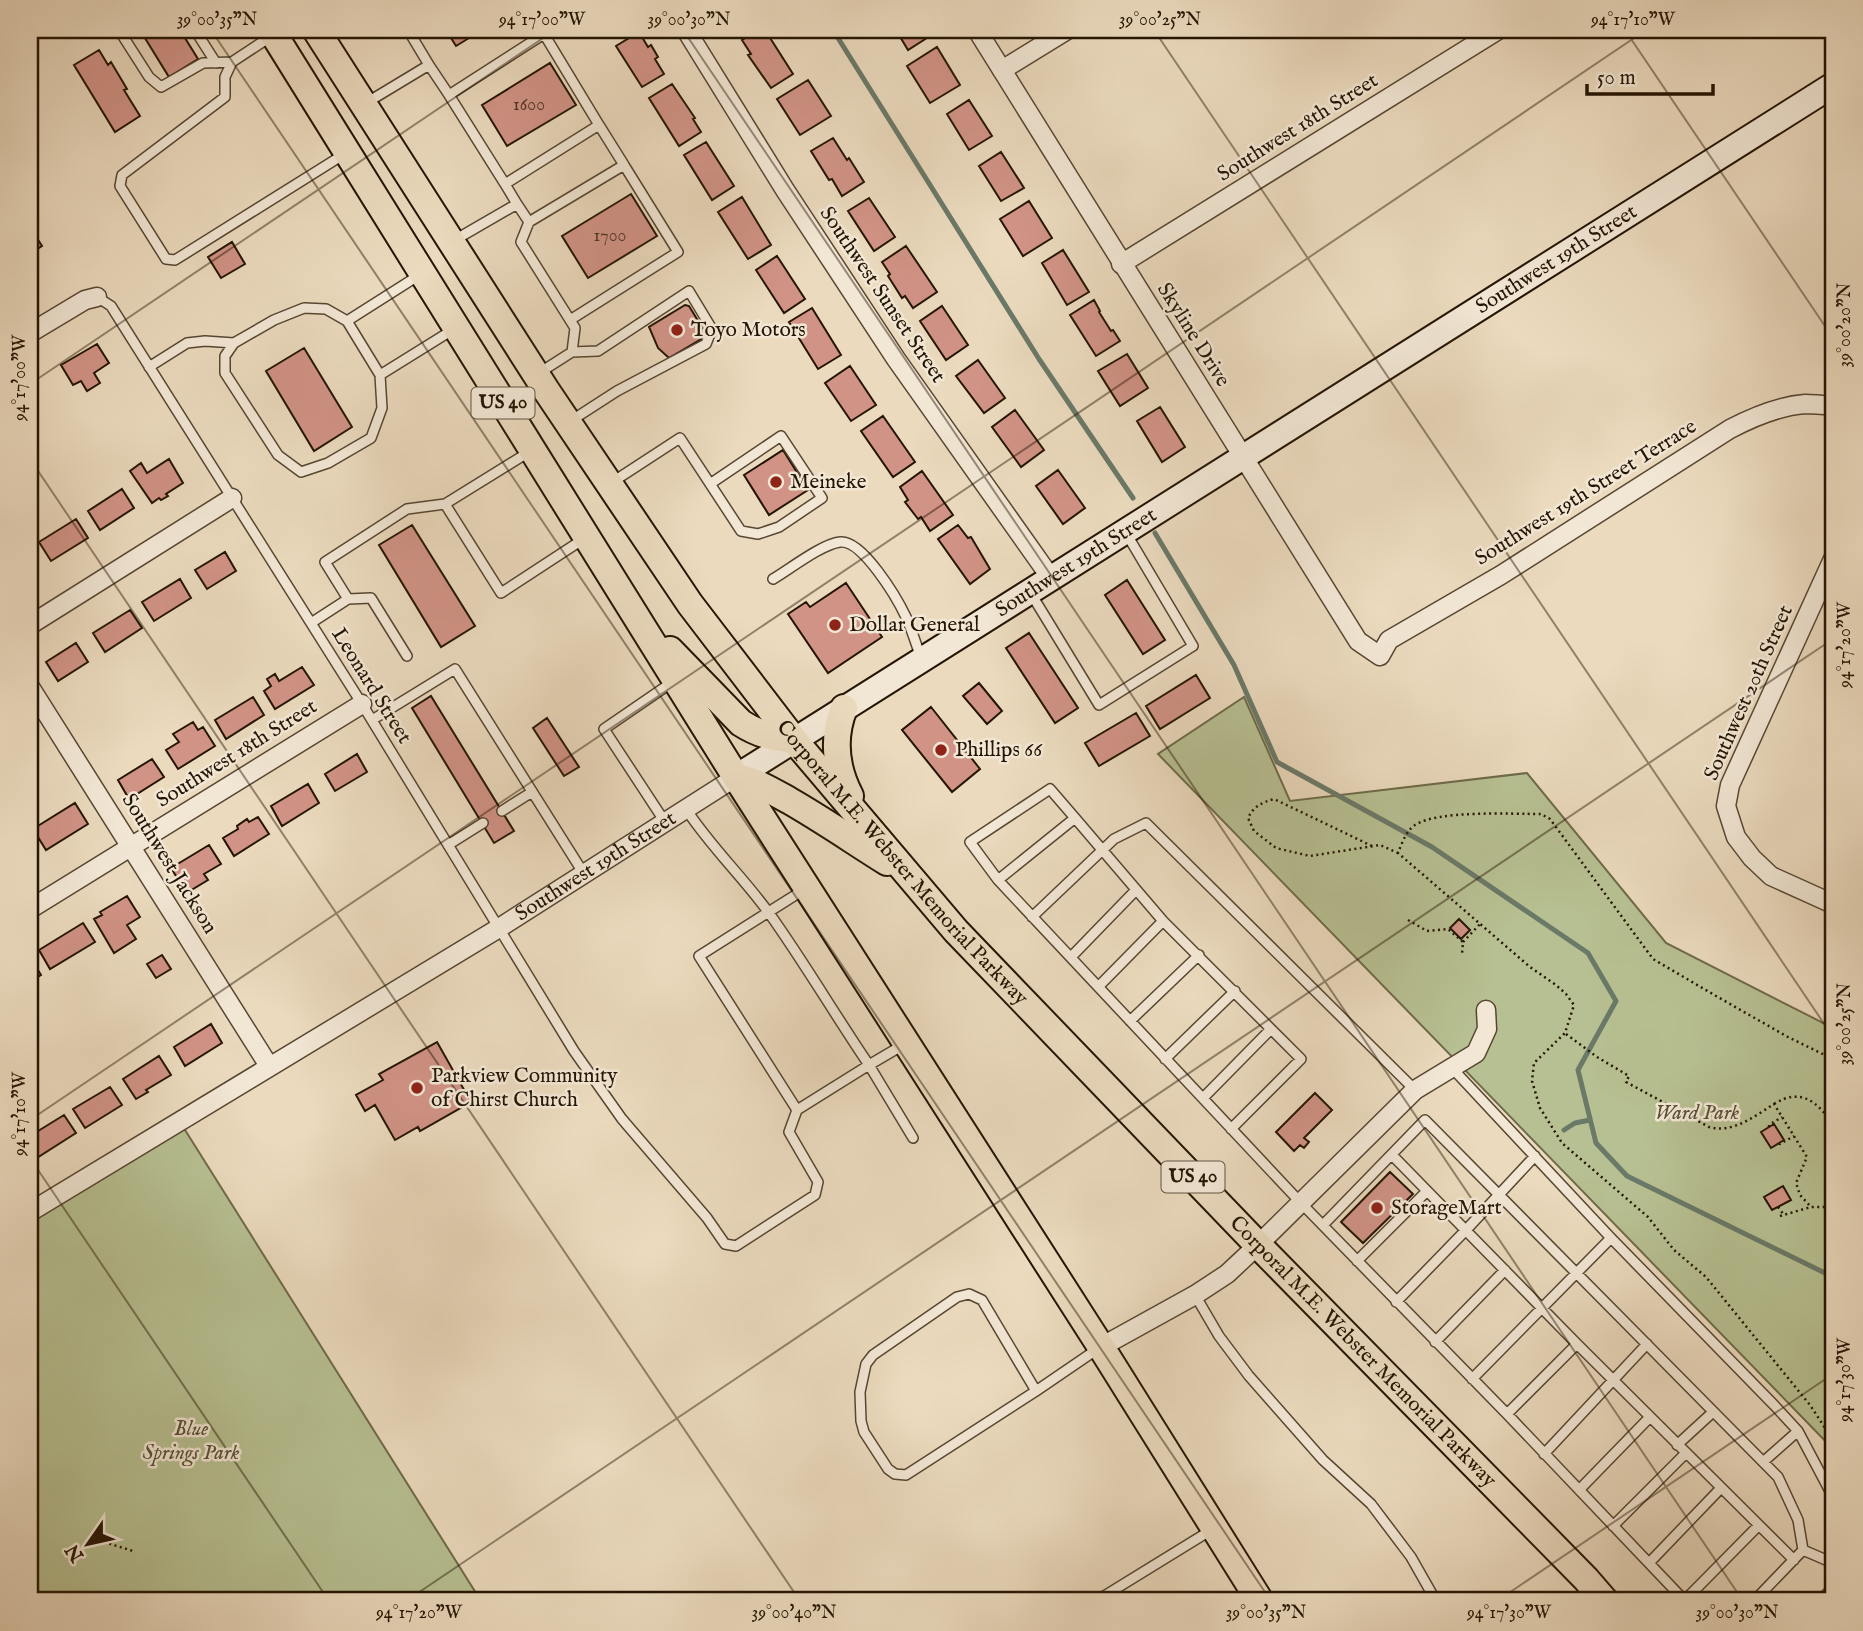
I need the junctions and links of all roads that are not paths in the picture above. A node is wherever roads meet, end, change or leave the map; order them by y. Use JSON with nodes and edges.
{"nodes":[{"id":1,"x":119,"y":30,"type":"edge"},
{"id":2,"x":195,"y":30,"type":"edge"},
{"id":3,"x":316,"y":30,"type":"edge"},
{"id":4,"x":408,"y":30,"type":"edge"},
{"id":5,"x":686,"y":30,"type":"edge"},
{"id":6,"x":977,"y":30,"type":"edge"},
{"id":7,"x":1067,"y":30,"type":"edge"},
{"id":8,"x":1498,"y":30,"type":"edge"},
{"id":9,"x":272,"y":32,"type":"edge"},
{"id":10,"x":543,"y":32,"type":"edge"},
{"id":11,"x":232,"y":62,"type":"junction"},
{"id":12,"x":216,"y":63,"type":"junction"},
{"id":13,"x":429,"y":65,"type":"junction"},
{"id":14,"x":1002,"y":70,"type":"junction"},
{"id":15,"x":1833,"y":85,"type":"edge"},
{"id":16,"x":449,"y":95,"type":"junction"},
{"id":17,"x":364,"y":104,"type":"junction"},
{"id":18,"x":598,"y":125,"type":"junction"},
{"id":19,"x":347,"y":152,"type":"junction"},
{"id":20,"x":624,"y":164,"type":"junction"},
{"id":21,"x":505,"y":184,"type":"junction"},
{"id":22,"x":517,"y":204,"type":"junction"},
{"id":23,"x":529,"y":222,"type":"junction"},
{"id":24,"x":452,"y":242,"type":"junction"},
{"id":25,"x":1122,"y":264,"type":"junction"},
{"id":26,"x":422,"y":273,"type":"junction"},
{"id":27,"x":97,"y":297,"type":"joint"},
{"id":28,"x":570,"y":320,"type":"junction"},
{"id":29,"x":347,"y":321,"type":"junction"},
{"id":30,"x":456,"y":328,"type":"junction"},
{"id":31,"x":30,"y":333,"type":"edge"},
{"id":32,"x":234,"y":343,"type":"junction"},
{"id":33,"x":572,"y":352,"type":"junction"},
{"id":34,"x":149,"y":367,"type":"junction"},
{"id":35,"x":536,"y":374,"type":"junction"},
{"id":36,"x":380,"y":375,"type":"junction"},
{"id":37,"x":1833,"y":406,"type":"edge"},
{"id":38,"x":568,"y":423,"type":"junction"},
{"id":39,"x":533,"y":450,"type":"junction"},
{"id":40,"x":1243,"y":457,"type":"junction"},
{"id":41,"x":609,"y":484,"type":"junction"},
{"id":42,"x":710,"y":484,"type":"junction"},
{"id":43,"x":232,"y":498,"type":"junction"},
{"id":44,"x":444,"y":505,"type":"junction"},
{"id":45,"x":1125,"y":531,"type":"junction"},
{"id":46,"x":587,"y":537,"type":"junction"},
{"id":47,"x":1833,"y":559,"type":"edge"},
{"id":48,"x":1051,"y":578,"type":"junction"},
{"id":49,"x":773,"y":579,"type":"dead end"},
{"id":50,"x":1030,"y":591,"type":"junction"},
{"id":51,"x":348,"y":599,"type":"junction"},
{"id":52,"x":637,"y":617,"type":"junction"},
{"id":53,"x":311,"y":623,"type":"junction"},
{"id":54,"x":30,"y":625,"type":"edge"},
{"id":55,"x":408,"y":656,"type":"dead end"},
{"id":56,"x":1380,"y":656,"type":"joint"},
{"id":57,"x":922,"y":659,"type":"junction"},
{"id":58,"x":676,"y":680,"type":"junction"},
{"id":59,"x":30,"y":687,"type":"edge"},
{"id":60,"x":362,"y":704,"type":"junction"},
{"id":61,"x":844,"y":708,"type":"junction"},
{"id":62,"x":372,"y":720,"type":"junction"},
{"id":63,"x":794,"y":740,"type":"junction"},
{"id":64,"x":736,"y":777,"type":"junction"},
{"id":65,"x":532,"y":792,"type":"junction"},
{"id":66,"x":686,"y":809,"type":"junction"},
{"id":67,"x":502,"y":811,"type":"dead end"},
{"id":68,"x":1075,"y":818,"type":"junction"},
{"id":69,"x":665,"y":822,"type":"junction"},
{"id":70,"x":864,"y":822,"type":"junction"},
{"id":71,"x":482,"y":823,"type":"dead end"},
{"id":72,"x":448,"y":845,"type":"junction"},
{"id":73,"x":131,"y":846,"type":"junction"},
{"id":74,"x":1103,"y":849,"type":"junction"},
{"id":75,"x":584,"y":874,"type":"junction"},
{"id":76,"x":909,"y":876,"type":"junction"},
{"id":77,"x":998,"y":880,"type":"junction"},
{"id":78,"x":807,"y":887,"type":"junction"},
{"id":79,"x":1136,"y":890,"type":"junction"},
{"id":80,"x":1833,"y":904,"type":"edge"},
{"id":81,"x":30,"y":909,"type":"edge"},
{"id":82,"x":768,"y":913,"type":"junction"},
{"id":83,"x":1032,"y":917,"type":"junction"},
{"id":84,"x":1163,"y":921,"type":"junction"},
{"id":85,"x":499,"y":928,"type":"junction"},
{"id":86,"x":1199,"y":955,"type":"junction"},
{"id":87,"x":1071,"y":957,"type":"junction"},
{"id":88,"x":1098,"y":986,"type":"junction"},
{"id":89,"x":1235,"y":991,"type":"junction"},
{"id":90,"x":1486,"y":1010,"type":"dead end"},
{"id":91,"x":1130,"y":1021,"type":"junction"},
{"id":92,"x":1271,"y":1028,"type":"junction"},
{"id":93,"x":906,"y":1043,"type":"junction"},
{"id":94,"x":1165,"y":1059,"type":"junction"},
{"id":95,"x":869,"y":1065,"type":"junction"},
{"id":96,"x":269,"y":1066,"type":"junction"},
{"id":97,"x":1452,"y":1068,"type":"junction"},
{"id":98,"x":1415,"y":1090,"type":"junction"},
{"id":99,"x":1203,"y":1098,"type":"junction"},
{"id":100,"x":797,"y":1110,"type":"junction"},
{"id":101,"x":1231,"y":1129,"type":"junction"},
{"id":102,"x":913,"y":1138,"type":"dead end"},
{"id":103,"x":1392,"y":1155,"type":"junction"},
{"id":104,"x":1535,"y":1156,"type":"junction"},
{"id":105,"x":1427,"y":1191,"type":"junction"},
{"id":106,"x":1499,"y":1194,"type":"junction"},
{"id":107,"x":1301,"y":1203,"type":"junction"},
{"id":108,"x":30,"y":1212,"type":"edge"},
{"id":109,"x":1323,"y":1225,"type":"junction"},
{"id":110,"x":1466,"y":1230,"type":"junction"},
{"id":111,"x":1611,"y":1238,"type":"junction"},
{"id":112,"x":1258,"y":1245,"type":"junction"},
{"id":113,"x":1357,"y":1261,"type":"junction"},
{"id":114,"x":1505,"y":1270,"type":"junction"},
{"id":115,"x":1576,"y":1272,"type":"junction"},
{"id":116,"x":1195,"y":1295,"type":"junction"},
{"id":117,"x":1396,"y":1302,"type":"junction"},
{"id":118,"x":1541,"y":1307,"type":"junction"},
{"id":119,"x":1435,"y":1342,"type":"junction"},
{"id":120,"x":1647,"y":1344,"type":"junction"},
{"id":121,"x":1577,"y":1345,"type":"junction"},
{"id":122,"x":1101,"y":1347,"type":"junction"},
{"id":123,"x":1472,"y":1379,"type":"junction"},
{"id":124,"x":1613,"y":1379,"type":"junction"},
{"id":125,"x":1036,"y":1391,"type":"junction"},
{"id":126,"x":1713,"y":1412,"type":"junction"},
{"id":127,"x":1507,"y":1415,"type":"junction"},
{"id":128,"x":1650,"y":1417,"type":"junction"},
{"id":129,"x":1798,"y":1431,"type":"junction"},
{"id":130,"x":1677,"y":1445,"type":"junction"},
{"id":131,"x":1686,"y":1453,"type":"junction"},
{"id":132,"x":1544,"y":1454,"type":"junction"},
{"id":133,"x":1763,"y":1462,"type":"junction"},
{"id":134,"x":1721,"y":1488,"type":"junction"},
{"id":135,"x":1579,"y":1490,"type":"junction"},
{"id":136,"x":1833,"y":1497,"type":"edge"},
{"id":137,"x":1759,"y":1525,"type":"junction"},
{"id":138,"x":1613,"y":1526,"type":"junction"},
{"id":139,"x":1214,"y":1528,"type":"junction"},
{"id":140,"x":1803,"y":1550,"type":"junction"},
{"id":141,"x":1794,"y":1560,"type":"junction"},
{"id":142,"x":1649,"y":1563,"type":"junction"},
{"id":143,"x":1833,"y":1563,"type":"edge"},
{"id":144,"x":1833,"y":1587,"type":"edge"},
{"id":145,"x":1096,"y":1601,"type":"edge"},
{"id":146,"x":1260,"y":1601,"type":"edge"},
{"id":147,"x":1436,"y":1601,"type":"edge"},
{"id":148,"x":1605,"y":1601,"type":"edge"},
{"id":149,"x":1684,"y":1601,"type":"edge"},
{"id":150,"x":1754,"y":1601,"type":"edge"},
{"id":151,"x":1820,"y":1601,"type":"edge"}],
"edges":[{"from":1,"to":12,"type":"lane"},
{"from":2,"to":12,"type":"lane"},
{"from":3,"to":17,"type":"main road","name":"Corporal M.E. Webster Memorial Parkway","number":"US 40"},
{"from":4,"to":13,"type":"lane"},
{"from":5,"to":48,"type":"street","name":"Southwest Sunset Street"},
{"from":6,"to":14,"type":"street","name":"Skyline Drive"},
{"from":7,"to":14,"type":"street"},
{"from":8,"to":25,"type":"street","name":"Southwest 18th Street"},
{"from":9,"to":11,"type":"lane"},
{"from":9,"to":19,"type":"main road","number":"US 40"},
{"from":10,"to":16,"type":"lane"},
{"from":10,"to":18,"type":"lane"},
{"from":11,"to":12,"type":"lane"},
{"from":11,"to":19,"type":"lane"},
{"from":13,"to":16,"type":"lane"},
{"from":13,"to":17,"type":"lane"},
{"from":14,"to":25,"type":"street","name":"Skyline Drive"},
{"from":15,"to":40,"type":"street","name":"Southwest 19th Street"},
{"from":16,"to":21,"type":"lane"},
{"from":17,"to":24,"type":"main road","name":"Corporal M.E. Webster Memorial Parkway","number":"US 40"},
{"from":18,"to":20,"type":"lane"},
{"from":18,"to":21,"type":"lane"},
{"from":19,"to":26,"type":"main road","number":"US 40"},
{"from":20,"to":23,"type":"lane"},
{"from":20,"to":28,"type":"lane"},
{"from":21,"to":22,"type":"lane"},
{"from":22,"to":23,"type":"lane"},
{"from":22,"to":24,"type":"lane"},
{"from":23,"to":28,"type":"lane"},
{"from":24,"to":35,"type":"main road","name":"Corporal M.E. Webster Memorial Parkway","number":"US 40"},
{"from":25,"to":40,"type":"street","name":"Skyline Drive"},
{"from":26,"to":29,"type":"lane"},
{"from":26,"to":30,"type":"main road","number":"US 40"},
{"from":27,"to":31,"type":"street"},
{"from":27,"to":34,"type":"lane","name":"Leonard Street"},
{"from":28,"to":33,"type":"lane"},
{"from":29,"to":32,"type":"lane"},
{"from":29,"to":36,"type":"lane"},
{"from":30,"to":36,"type":"lane"},
{"from":30,"to":39,"type":"main road","number":"US 40"},
{"from":32,"to":34,"type":"lane"},
{"from":32,"to":36,"type":"lane"},
{"from":33,"to":35,"type":"lane"},
{"from":33,"to":38,"type":"lane"},
{"from":34,"to":43,"type":"lane","name":"Leonard Street"},
{"from":35,"to":38,"type":"main road","name":"Corporal M.E. Webster Memorial Parkway","number":"US 40"},
{"from":37,"to":56,"type":"street","name":"Southwest 19th Street Terrace"},
{"from":38,"to":41,"type":"main road","name":"Corporal M.E. Webster Memorial Parkway","number":"US 40"},
{"from":39,"to":44,"type":"lane"},
{"from":39,"to":46,"type":"main road","number":"US 40"},
{"from":40,"to":45,"type":"street","name":"Southwest 19th Street"},
{"from":40,"to":56,"type":"street","name":"Skyline Drive"},
{"from":41,"to":42,"type":"lane"},
{"from":41,"to":63,"type":"main road","name":"Corporal M.E. Webster Memorial Parkway","number":"US 40"},
{"from":42,"to":42,"type":"lane"},
{"from":43,"to":53,"type":"lane","name":"Leonard Street"},
{"from":43,"to":54,"type":"street"},
{"from":44,"to":46,"type":"lane"},
{"from":44,"to":51,"type":"lane"},
{"from":45,"to":48,"type":"street","name":"Southwest 19th Street"},
{"from":45,"to":50,"type":"lane"},
{"from":46,"to":52,"type":"main road","number":"US 40"},
{"from":47,"to":80,"type":"street","name":"Southwest 20th Street"},
{"from":48,"to":50,"type":"street","name":"Southwest 19th Street"},
{"from":49,"to":57,"type":"lane"},
{"from":50,"to":57,"type":"street","name":"Southwest 19th Street"},
{"from":51,"to":53,"type":"lane"},
{"from":51,"to":55,"type":"lane"},
{"from":52,"to":58,"type":"main road","number":"US 40"},
{"from":52,"to":63,"type":"main road"},
{"from":53,"to":60,"type":"lane","name":"Leonard Street"},
{"from":57,"to":61,"type":"street","name":"Southwest 19th Street"},
{"from":58,"to":64,"type":"main road","number":"US 40"},
{"from":58,"to":69,"type":"lane"},
{"from":59,"to":73,"type":"street","name":"Southwest Jackson"},
{"from":60,"to":62,"type":"lane","name":"Leonard Street"},
{"from":60,"to":73,"type":"street","name":"Southwest 18th Street"},
{"from":61,"to":63,"type":"street","name":"Southwest 19th Street"},
{"from":61,"to":70,"type":"main road"},
{"from":62,"to":65,"type":"lane"},
{"from":62,"to":72,"type":"lane","name":"Leonard Street"},
{"from":63,"to":64,"type":"street","name":"Southwest 19th Street"},
{"from":63,"to":70,"type":"main road","name":"Corporal M.E. Webster Memorial Parkway","number":"US 40"},
{"from":64,"to":66,"type":"street","name":"Southwest 19th Street"},
{"from":64,"to":76,"type":"main road"},
{"from":64,"to":78,"type":"main road","number":"US 40"},
{"from":65,"to":67,"type":"lane"},
{"from":65,"to":75,"type":"lane"},
{"from":66,"to":69,"type":"street","name":"Southwest 19th Street"},
{"from":66,"to":82,"type":"lane"},
{"from":68,"to":74,"type":"lane"},
{"from":68,"to":77,"type":"lane"},
{"from":68,"to":77,"type":"lane"},
{"from":69,"to":75,"type":"street","name":"Southwest 19th Street"},
{"from":70,"to":76,"type":"main road","name":"Corporal M.E. Webster Memorial Parkway","number":"US 40"},
{"from":71,"to":72,"type":"lane"},
{"from":72,"to":85,"type":"lane","name":"Leonard Street"},
{"from":73,"to":81,"type":"street","name":"Southwest 18th Street"},
{"from":73,"to":96,"type":"street","name":"Southwest Jackson"},
{"from":74,"to":79,"type":"lane"},
{"from":74,"to":83,"type":"lane"},
{"from":74,"to":98,"type":"lane"},
{"from":75,"to":85,"type":"street","name":"Southwest 19th Street"},
{"from":76,"to":112,"type":"main road","name":"Corporal M.E. Webster Memorial Parkway","number":"US 40"},
{"from":77,"to":83,"type":"lane"},
{"from":78,"to":82,"type":"lane"},
{"from":78,"to":93,"type":"main road","number":"US 40"},
{"from":79,"to":84,"type":"lane"},
{"from":79,"to":87,"type":"lane"},
{"from":82,"to":95,"type":"lane"},
{"from":82,"to":100,"type":"lane"},
{"from":83,"to":87,"type":"lane"},
{"from":84,"to":86,"type":"lane"},
{"from":84,"to":88,"type":"lane"},
{"from":85,"to":96,"type":"street","name":"Southwest 19th Street"},
{"from":85,"to":100,"type":"lane","name":"Leonard Street"},
{"from":86,"to":89,"type":"lane"},
{"from":86,"to":91,"type":"lane"},
{"from":87,"to":88,"type":"lane"},
{"from":88,"to":91,"type":"lane"},
{"from":89,"to":92,"type":"lane"},
{"from":89,"to":94,"type":"lane"},
{"from":90,"to":97,"type":"street"},
{"from":91,"to":94,"type":"lane"},
{"from":92,"to":99,"type":"lane"},
{"from":92,"to":101,"type":"lane"},
{"from":93,"to":95,"type":"lane"},
{"from":93,"to":122,"type":"main road","number":"US 40"},
{"from":94,"to":99,"type":"lane"},
{"from":95,"to":100,"type":"lane"},
{"from":95,"to":102,"type":"lane"},
{"from":96,"to":108,"type":"street","name":"Southwest 19th Street"},
{"from":97,"to":98,"type":"street"},
{"from":97,"to":104,"type":"lane"},
{"from":98,"to":107,"type":"street"},
{"from":99,"to":101,"type":"lane"},
{"from":101,"to":107,"type":"lane"},
{"from":103,"to":105,"type":"lane"},
{"from":103,"to":106,"type":"lane"},
{"from":103,"to":109,"type":"lane"},
{"from":104,"to":106,"type":"lane"},
{"from":104,"to":111,"type":"lane"},
{"from":105,"to":110,"type":"lane"},
{"from":105,"to":113,"type":"lane"},
{"from":106,"to":110,"type":"lane"},
{"from":106,"to":115,"type":"lane"},
{"from":107,"to":109,"type":"lane"},
{"from":107,"to":112,"type":"street"},
{"from":109,"to":113,"type":"lane"},
{"from":110,"to":114,"type":"lane"},
{"from":110,"to":117,"type":"lane"},
{"from":111,"to":115,"type":"lane"},
{"from":111,"to":129,"type":"lane"},
{"from":112,"to":116,"type":"street"},
{"from":112,"to":148,"type":"main road","name":"Corporal M.E. Webster Memorial Parkway","number":"US 40"},
{"from":113,"to":117,"type":"lane"},
{"from":114,"to":118,"type":"lane"},
{"from":114,"to":119,"type":"lane"},
{"from":115,"to":118,"type":"lane"},
{"from":115,"to":120,"type":"lane"},
{"from":116,"to":122,"type":"street"},
{"from":116,"to":147,"type":"lane"},
{"from":117,"to":119,"type":"lane"},
{"from":118,"to":121,"type":"lane"},
{"from":118,"to":123,"type":"lane"},
{"from":119,"to":123,"type":"lane"},
{"from":120,"to":124,"type":"lane"},
{"from":120,"to":126,"type":"lane"},
{"from":121,"to":124,"type":"lane"},
{"from":121,"to":127,"type":"lane"},
{"from":122,"to":125,"type":"lane"},
{"from":122,"to":139,"type":"main road","number":"US 40"},
{"from":123,"to":127,"type":"lane"},
{"from":124,"to":128,"type":"lane"},
{"from":124,"to":132,"type":"lane"},
{"from":125,"to":125,"type":"lane"},
{"from":126,"to":130,"type":"lane"},
{"from":126,"to":133,"type":"lane"},
{"from":127,"to":132,"type":"lane"},
{"from":128,"to":130,"type":"lane"},
{"from":128,"to":135,"type":"lane"},
{"from":129,"to":133,"type":"lane"},
{"from":129,"to":136,"type":"lane"},
{"from":130,"to":131,"type":"lane"},
{"from":131,"to":134,"type":"lane"},
{"from":131,"to":138,"type":"lane"},
{"from":132,"to":135,"type":"lane"},
{"from":133,"to":140,"type":"lane"},
{"from":134,"to":137,"type":"lane"},
{"from":134,"to":142,"type":"lane"},
{"from":135,"to":138,"type":"lane"},
{"from":137,"to":141,"type":"lane"},
{"from":137,"to":149,"type":"lane"},
{"from":138,"to":142,"type":"lane"},
{"from":139,"to":145,"type":"lane"},
{"from":139,"to":146,"type":"main road","number":"US 40"},
{"from":140,"to":141,"type":"lane"},
{"from":140,"to":143,"type":"lane"},
{"from":141,"to":150,"type":"lane"},
{"from":142,"to":149,"type":"lane"},
{"from":144,"to":151,"type":"lane"}]}
